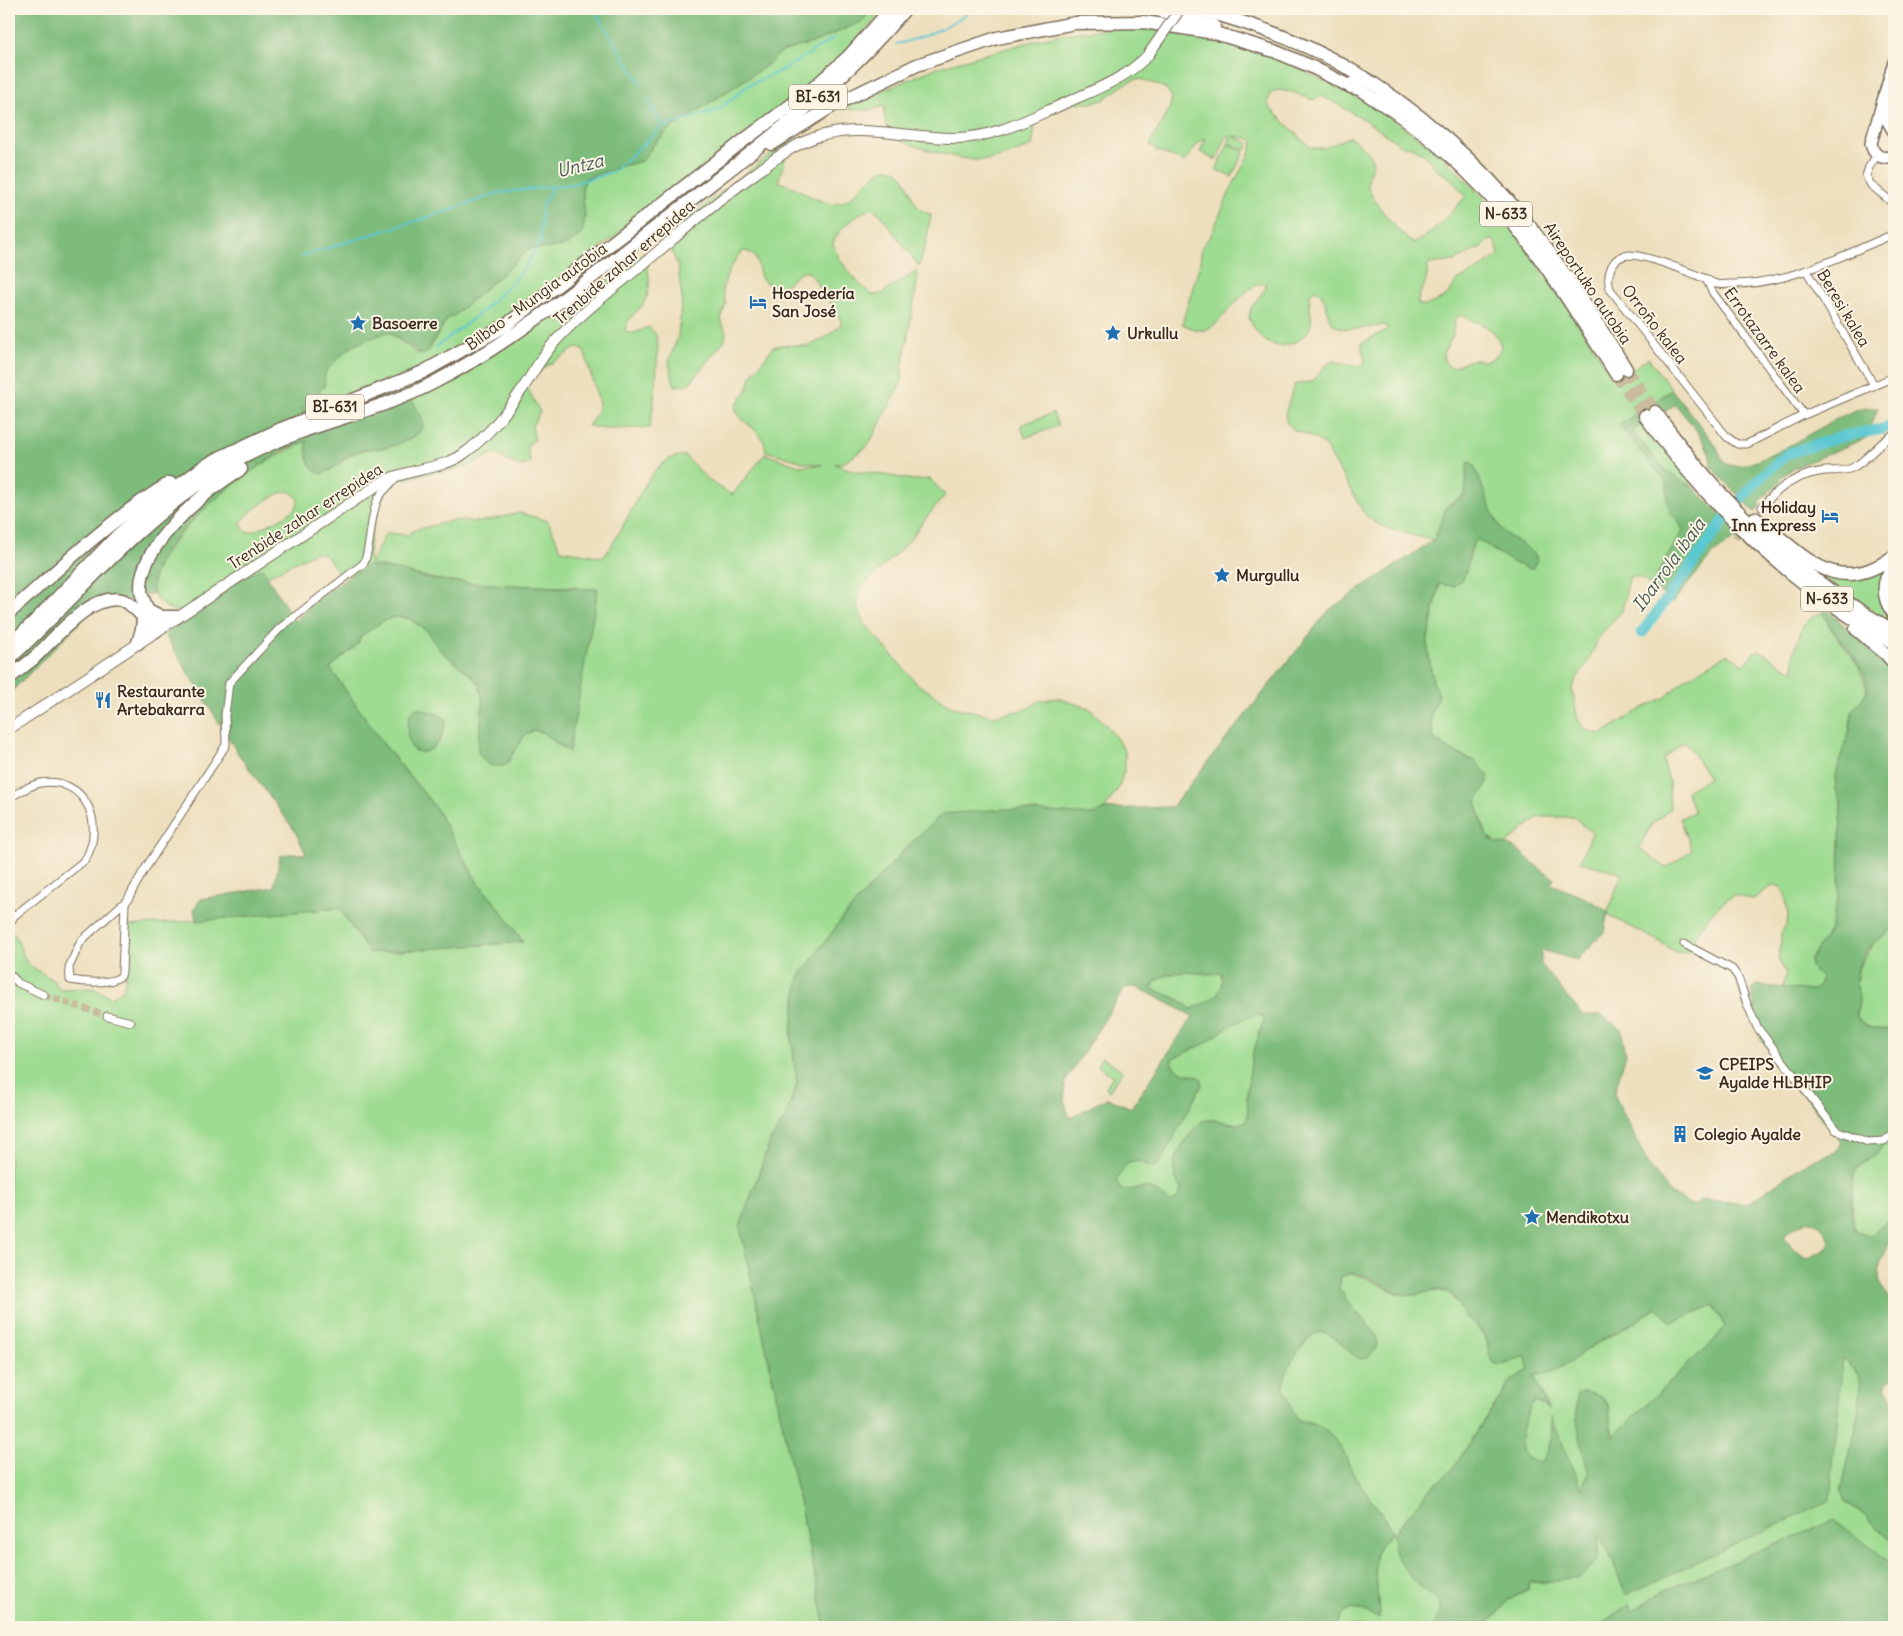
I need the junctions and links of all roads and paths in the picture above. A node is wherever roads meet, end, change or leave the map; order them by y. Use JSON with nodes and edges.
{"nodes":[{"id":1,"x":891,"y":9,"type":"edge"},
{"id":2,"x":904,"y":9,"type":"edge"},
{"id":3,"x":1154,"y":9,"type":"edge"},
{"id":4,"x":1180,"y":9,"type":"edge"},
{"id":5,"x":1194,"y":13,"type":"edge"},
{"id":6,"x":1894,"y":62,"type":"edge"},
{"id":7,"x":1359,"y":89,"type":"junction"},
{"id":8,"x":1883,"y":97,"type":"junction"},
{"id":9,"x":1894,"y":132,"type":"edge"},
{"id":10,"x":1872,"y":137,"type":"junction"},
{"id":11,"x":1877,"y":155,"type":"junction"},
{"id":12,"x":1894,"y":157,"type":"edge"},
{"id":13,"x":721,"y":176,"type":"junction"},
{"id":14,"x":1894,"y":204,"type":"edge"},
{"id":15,"x":1894,"y":234,"type":"edge"},
{"id":16,"x":1806,"y":270,"type":"junction"},
{"id":17,"x":1705,"y":279,"type":"junction"},
{"id":18,"x":1894,"y":377,"type":"edge"},
{"id":19,"x":1874,"y":385,"type":"junction"},
{"id":20,"x":350,"y":416,"type":"junction"},
{"id":21,"x":1804,"y":416,"type":"junction"},
{"id":22,"x":1894,"y":434,"type":"edge"},
{"id":23,"x":1697,"y":466,"type":"junction"},
{"id":24,"x":203,"y":467,"type":"junction"},
{"id":25,"x":397,"y":475,"type":"junction"},
{"id":26,"x":1762,"y":507,"type":"dead end"},
{"id":27,"x":1764,"y":549,"type":"junction"},
{"id":28,"x":1894,"y":556,"type":"edge"},
{"id":29,"x":1894,"y":566,"type":"edge"},
{"id":30,"x":9,"y":613,"type":"edge"},
{"id":31,"x":1894,"y":614,"type":"edge"},
{"id":32,"x":146,"y":615,"type":"junction"},
{"id":33,"x":177,"y":617,"type":"junction"},
{"id":34,"x":156,"y":631,"type":"junction"},
{"id":35,"x":1894,"y":631,"type":"edge"},
{"id":36,"x":138,"y":643,"type":"junction"},
{"id":37,"x":1894,"y":643,"type":"edge"},
{"id":38,"x":9,"y":645,"type":"edge"},
{"id":39,"x":9,"y":659,"type":"edge"},
{"id":40,"x":1894,"y":663,"type":"edge"},
{"id":41,"x":9,"y":678,"type":"edge"},
{"id":42,"x":9,"y":729,"type":"edge"},
{"id":43,"x":9,"y":798,"type":"edge"},
{"id":44,"x":129,"y":898,"type":"junction"},
{"id":45,"x":9,"y":925,"type":"edge"},
{"id":46,"x":1684,"y":944,"type":"dead end"},
{"id":47,"x":9,"y":973,"type":"edge"},
{"id":48,"x":44,"y":995,"type":"tunnel mouth"},
{"id":49,"x":107,"y":1016,"type":"tunnel mouth"},
{"id":50,"x":131,"y":1022,"type":"dead end"},
{"id":51,"x":1894,"y":1133,"type":"edge"}],
"edges":[{"from":1,"to":24,"type":"highway","name":"Bilbao - Mungia autobia","number":"BI-631"},
{"from":2,"to":13,"type":"highway","name":"Bilbao - Mungia autobia","number":"BI-631"},
{"from":3,"to":5,"type":"highway","number":"N-633"},
{"from":4,"to":25,"type":"street","name":"Trenbide zahar errepidea","bridge":true},
{"from":5,"to":7,"type":"highway","number":"N-633"},
{"from":5,"to":7,"type":"highway","name":"Aireportuko autobia","number":"N-633"},
{"from":6,"to":8,"type":"main road"},
{"from":7,"to":13,"type":"highway"},
{"from":8,"to":9,"type":"main road"},
{"from":8,"to":10,"type":"main road"},
{"from":9,"to":10,"type":"main road"},
{"from":10,"to":11,"type":"main road"},
{"from":11,"to":12,"type":"main road"},
{"from":11,"to":14,"type":"street"},
{"from":13,"to":20,"type":"highway","name":"Bilbao - Mungia autobia","number":"BI-631"},
{"from":15,"to":16,"type":"street","name":"Orroño kalea"},
{"from":16,"to":17,"type":"street","name":"Orroño kalea"},
{"from":16,"to":19,"type":"street","name":"Beresi kalea"},
{"from":17,"to":21,"type":"street","name":"Errotazarre kalea"},
{"from":17,"to":21,"type":"street","name":"Orroño kalea"},
{"from":18,"to":19,"type":"street"},
{"from":19,"to":21,"type":"street"},
{"from":20,"to":32,"type":"highway"},
{"from":20,"to":39,"type":"highway","name":"Bilbao - Mungia autobia","number":"BI-631"},
{"from":22,"to":26,"type":"street"},
{"from":23,"to":27,"type":"highway","number":"N-633"},
{"from":23,"to":28,"type":"highway"},
{"from":23,"to":35,"type":"highway","number":"N-633"},
{"from":24,"to":30,"type":"highway"},
{"from":24,"to":38,"type":"highway","name":"Bilbao - Mungia autobia","number":"BI-631"},
{"from":25,"to":33,"type":"street","name":"Trenbide zahar errepidea"},
{"from":25,"to":44,"type":"street"},
{"from":27,"to":37,"type":"highway","number":"N-633"},
{"from":27,"to":40,"type":"highway"},
{"from":29,"to":31,"type":"highway"},
{"from":32,"to":33,"type":"highway"},
{"from":32,"to":34,"type":"highway"},
{"from":32,"to":36,"type":"highway"},
{"from":32,"to":41,"type":"highway"},
{"from":33,"to":34,"type":"street","name":"Trenbide zahar errepidea"},
{"from":34,"to":36,"type":"street","name":"Trenbide zahar errepidea"},
{"from":36,"to":42,"type":"street"},
{"from":43,"to":45,"type":"street"},
{"from":44,"to":44,"type":"street"},
{"from":46,"to":51,"type":"street"},
{"from":47,"to":48,"type":"street"},
{"from":49,"to":50,"type":"street"}]}
